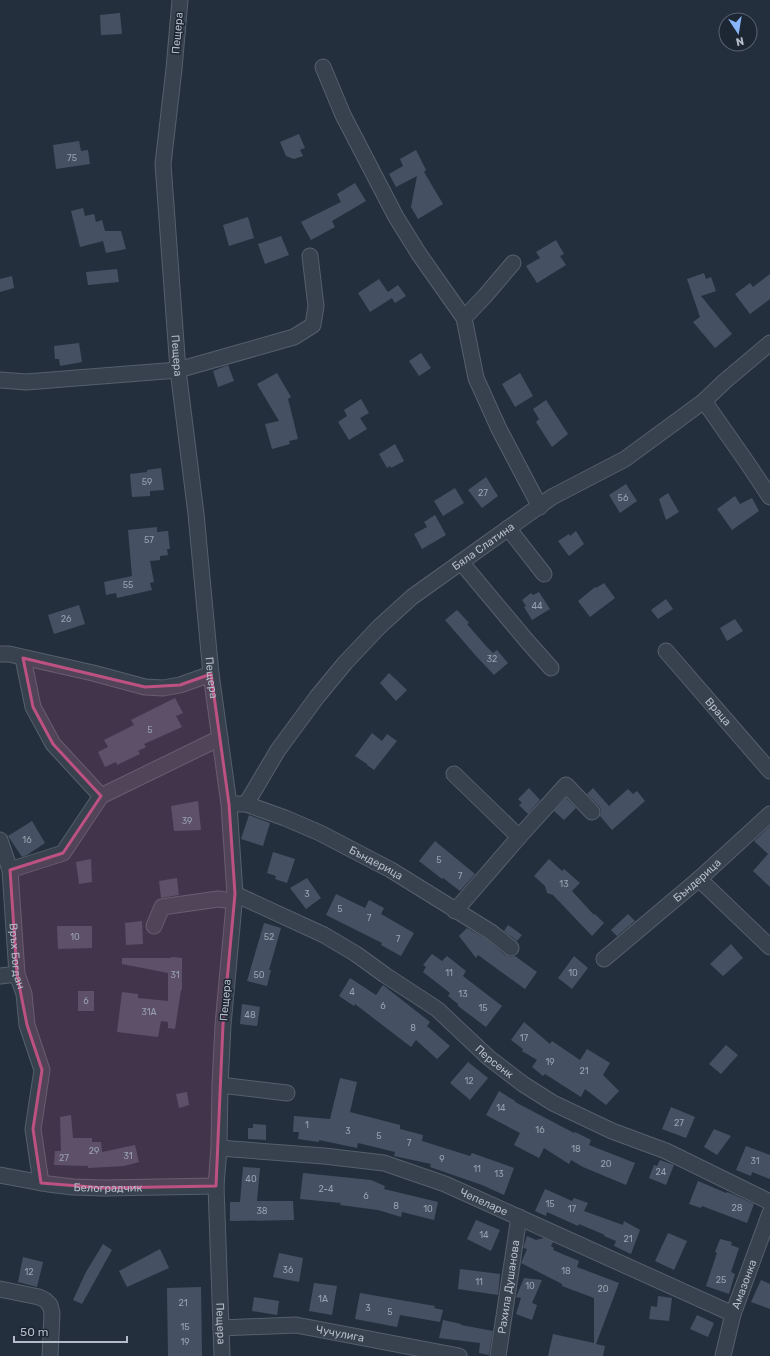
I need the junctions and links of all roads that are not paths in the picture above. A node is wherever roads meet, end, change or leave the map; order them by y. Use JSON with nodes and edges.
{"nodes":[{"id":1,"x":180,"y":0,"type":"edge"},
{"id":2,"x":323,"y":67,"type":"dead end"},
{"id":3,"x":310,"y":256,"type":"dead end"},
{"id":4,"x":513,"y":263,"type":"dead end"},
{"id":5,"x":464,"y":318,"type":"junction"},
{"id":6,"x":770,"y":343,"type":"edge"},
{"id":7,"x":178,"y":370,"type":"junction"},
{"id":8,"x":0,"y":380,"type":"edge"},
{"id":9,"x":704,"y":401,"type":"junction"},
{"id":10,"x":770,"y":497,"type":"edge"},
{"id":11,"x":540,"y":507,"type":"junction"},
{"id":12,"x":508,"y":528,"type":"junction"},
{"id":13,"x":461,"y":562,"type":"junction"},
{"id":14,"x":544,"y":574,"type":"dead end"},
{"id":15,"x":666,"y":651,"type":"dead end"},
{"id":16,"x":0,"y":654,"type":"edge"},
{"id":17,"x":23,"y":658,"type":"junction"},
{"id":18,"x":551,"y":668,"type":"dead end"},
{"id":19,"x":211,"y":674,"type":"junction"},
{"id":20,"x":220,"y":738,"type":"junction"},
{"id":21,"x":770,"y":771,"type":"edge"},
{"id":22,"x":454,"y":774,"type":"dead end"},
{"id":23,"x":101,"y":796,"type":"junction"},
{"id":24,"x":229,"y":804,"type":"junction"},
{"id":25,"x":246,"y":804,"type":"junction"},
{"id":26,"x":592,"y":812,"type":"dead end"},
{"id":27,"x":770,"y":814,"type":"edge"},
{"id":28,"x":519,"y":837,"type":"junction"},
{"id":29,"x":0,"y":840,"type":"edge"},
{"id":30,"x":10,"y":870,"type":"junction"},
{"id":31,"x":700,"y":879,"type":"junction"},
{"id":32,"x":234,"y":898,"type":"junction"},
{"id":33,"x":455,"y":911,"type":"junction"},
{"id":34,"x":154,"y":926,"type":"dead end"},
{"id":35,"x":770,"y":947,"type":"edge"},
{"id":36,"x":511,"y":948,"type":"dead end"},
{"id":37,"x":604,"y":959,"type":"dead end"},
{"id":38,"x":17,"y":974,"type":"junction"},
{"id":39,"x":0,"y":976,"type":"edge"},
{"id":40,"x":220,"y":1085,"type":"junction"},
{"id":41,"x":287,"y":1093,"type":"dead end"},
{"id":42,"x":219,"y":1148,"type":"junction"},
{"id":43,"x":0,"y":1175,"type":"edge"},
{"id":44,"x":41,"y":1183,"type":"junction"},
{"id":45,"x":216,"y":1186,"type":"junction"},
{"id":46,"x":770,"y":1202,"type":"edge"},
{"id":47,"x":770,"y":1213,"type":"edge"},
{"id":48,"x":519,"y":1217,"type":"junction"},
{"id":49,"x":0,"y":1289,"type":"edge"},
{"id":50,"x":733,"y":1314,"type":"junction"},
{"id":51,"x":221,"y":1328,"type":"junction"},
{"id":52,"x":50,"y":1356,"type":"edge"},
{"id":53,"x":222,"y":1356,"type":"edge"},
{"id":54,"x":459,"y":1356,"type":"edge"},
{"id":55,"x":498,"y":1356,"type":"edge"},
{"id":56,"x":725,"y":1356,"type":"edge"}],
"edges":[{"from":1,"to":7,"type":"street","name":"Пещера"},
{"from":2,"to":5,"type":"street"},
{"from":3,"to":7,"type":"street"},
{"from":4,"to":5,"type":"street"},
{"from":5,"to":11,"type":"street"},
{"from":6,"to":9,"type":"street","name":"Бяла Слатина"},
{"from":7,"to":8,"type":"street"},
{"from":7,"to":19,"type":"street","name":"Пещера"},
{"from":9,"to":10,"type":"street"},
{"from":9,"to":11,"type":"street","name":"Бяла Слатина"},
{"from":11,"to":12,"type":"street","name":"Бяла Слатина"},
{"from":12,"to":13,"type":"street","name":"Бяла Слатина"},
{"from":12,"to":14,"type":"street"},
{"from":13,"to":18,"type":"street"},
{"from":13,"to":25,"type":"street","name":"Бяла Слатина"},
{"from":15,"to":21,"type":"street","name":"Враца"},
{"from":16,"to":17,"type":"street"},
{"from":17,"to":19,"type":"street"},
{"from":17,"to":23,"type":"street"},
{"from":19,"to":20,"type":"street","name":"Пещера"},
{"from":20,"to":23,"type":"street"},
{"from":20,"to":24,"type":"street","name":"Пещера"},
{"from":22,"to":28,"type":"street"},
{"from":23,"to":30,"type":"street"},
{"from":24,"to":25,"type":"street","name":"Бъндерица"},
{"from":24,"to":32,"type":"street","name":"Пещера"},
{"from":25,"to":33,"type":"street","name":"Бъндерица"},
{"from":26,"to":28,"type":"street"},
{"from":27,"to":31,"type":"street","name":"Бъндерица"},
{"from":28,"to":33,"type":"street"},
{"from":29,"to":30,"type":"street","name":"Връх Богдан"},
{"from":30,"to":38,"type":"street","name":"Връх Богдан"},
{"from":31,"to":35,"type":"street"},
{"from":31,"to":37,"type":"street","name":"Бъндерица"},
{"from":32,"to":34,"type":"street"},
{"from":32,"to":40,"type":"street","name":"Пещера"},
{"from":32,"to":46,"type":"street","name":"Персенк"},
{"from":33,"to":36,"type":"street","name":"Бъндерица"},
{"from":38,"to":39,"type":"street"},
{"from":38,"to":44,"type":"street","name":"Връх Богдан"},
{"from":40,"to":41,"type":"street"},
{"from":40,"to":42,"type":"street","name":"Пещера"},
{"from":42,"to":45,"type":"street","name":"Пещера"},
{"from":42,"to":48,"type":"street","name":"Чепеларе"},
{"from":43,"to":44,"type":"street","name":"Белоградчик"},
{"from":44,"to":45,"type":"street","name":"Белоградчик"},
{"from":45,"to":51,"type":"street","name":"Пещера"},
{"from":47,"to":50,"type":"street","name":"Амазонка"},
{"from":48,"to":50,"type":"street","name":"Чепеларе"},
{"from":48,"to":55,"type":"street","name":"Рахила Душанова"},
{"from":49,"to":52,"type":"street"},
{"from":50,"to":56,"type":"street","name":"Амазонка"},
{"from":51,"to":53,"type":"street","name":"Пещера"},
{"from":51,"to":54,"type":"street","name":"Чучулига"}]}
